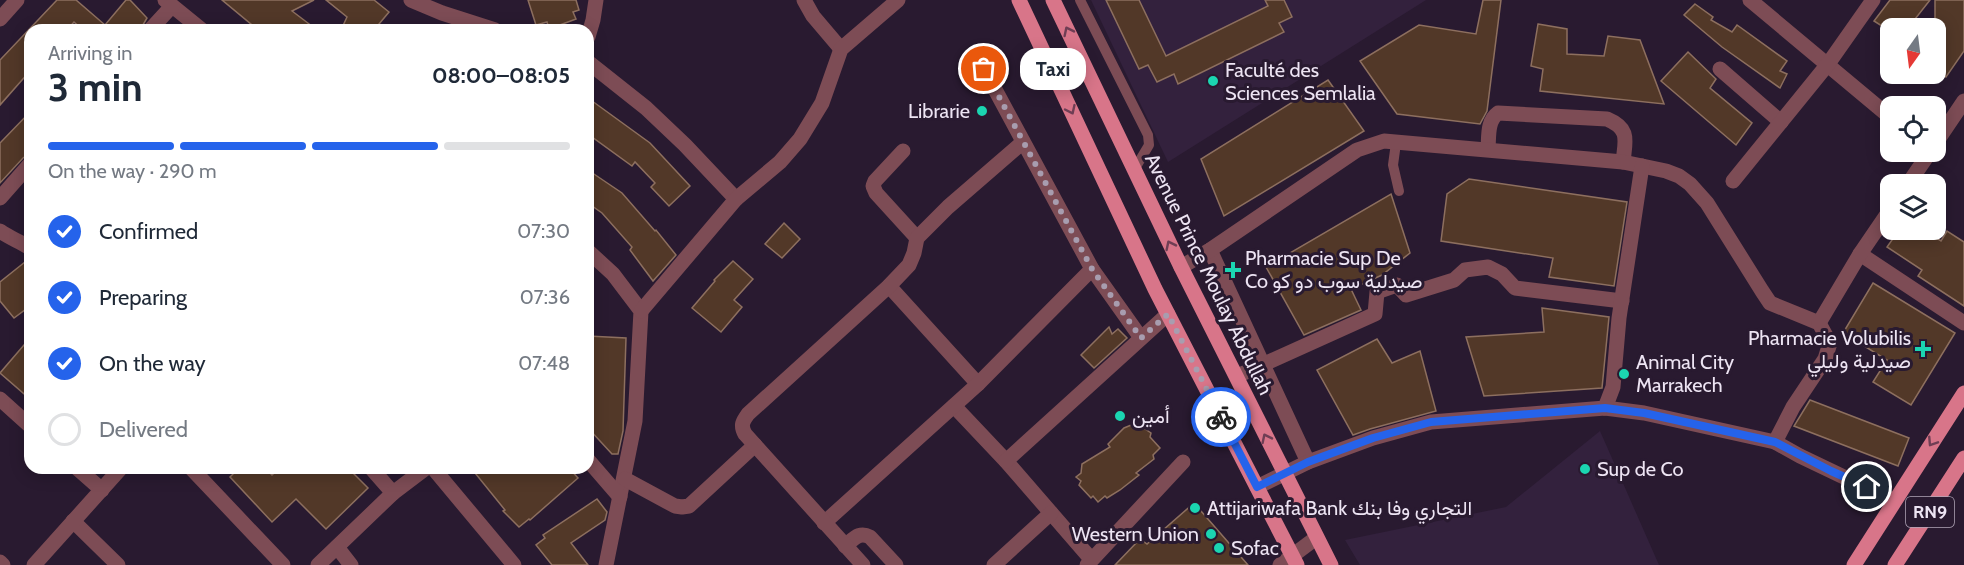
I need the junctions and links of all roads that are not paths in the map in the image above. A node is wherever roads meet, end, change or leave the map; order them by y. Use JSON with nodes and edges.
{"nodes":[{"id":1,"x":17,"y":0,"type":"edge"},
{"id":2,"x":411,"y":0,"type":"edge"},
{"id":3,"x":596,"y":0,"type":"edge"},
{"id":4,"x":804,"y":0,"type":"edge"},
{"id":5,"x":898,"y":0,"type":"edge"},
{"id":6,"x":1019,"y":0,"type":"edge"},
{"id":7,"x":1053,"y":0,"type":"edge"},
{"id":8,"x":1080,"y":0,"type":"edge"},
{"id":9,"x":1750,"y":0,"type":"edge"},
{"id":10,"x":1873,"y":0,"type":"edge"},
{"id":11,"x":168,"y":3,"type":"edge"},
{"id":12,"x":0,"y":19,"type":"edge"},
{"id":13,"x":154,"y":24,"type":"edge"},
{"id":14,"x":194,"y":24,"type":"edge"},
{"id":15,"x":476,"y":24,"type":"edge"},
{"id":16,"x":591,"y":24,"type":"edge"},
{"id":17,"x":841,"y":49,"type":"junction"},
{"id":18,"x":1828,"y":64,"type":"junction"},
{"id":19,"x":594,"y":67,"type":"edge"},
{"id":20,"x":984,"y":69,"type":"dead end"},
{"id":21,"x":1720,"y":69,"type":"dead end"},
{"id":22,"x":1964,"y":101,"type":"edge"},
{"id":23,"x":1880,"y":108,"type":"edge"},
{"id":24,"x":1780,"y":122,"type":"junction"},
{"id":25,"x":1946,"y":128,"type":"edge"},
{"id":26,"x":1023,"y":142,"type":"junction"},
{"id":27,"x":1396,"y":143,"type":"junction"},
{"id":28,"x":1488,"y":149,"type":"junction"},
{"id":29,"x":903,"y":151,"type":"dead end"},
{"id":30,"x":1623,"y":162,"type":"junction"},
{"id":31,"x":1642,"y":166,"type":"junction"},
{"id":32,"x":1134,"y":170,"type":"junction"},
{"id":33,"x":24,"y":171,"type":"edge"},
{"id":34,"x":1733,"y":181,"type":"dead end"},
{"id":35,"x":1399,"y":191,"type":"dead end"},
{"id":36,"x":0,"y":198,"type":"edge"},
{"id":37,"x":736,"y":199,"type":"junction"},
{"id":38,"x":1880,"y":225,"type":"edge"},
{"id":39,"x":3,"y":238,"type":"edge"},
{"id":40,"x":917,"y":238,"type":"junction"},
{"id":41,"x":24,"y":244,"type":"edge"},
{"id":42,"x":1210,"y":250,"type":"junction"},
{"id":43,"x":1860,"y":254,"type":"junction"},
{"id":44,"x":594,"y":257,"type":"edge"},
{"id":45,"x":1181,"y":267,"type":"junction"},
{"id":46,"x":1092,"y":269,"type":"junction"},
{"id":47,"x":889,"y":286,"type":"junction"},
{"id":48,"x":1622,"y":301,"type":"junction"},
{"id":49,"x":641,"y":311,"type":"junction"},
{"id":50,"x":1168,"y":314,"type":"junction"},
{"id":51,"x":1964,"y":322,"type":"edge"},
{"id":52,"x":1819,"y":323,"type":"junction"},
{"id":53,"x":1141,"y":338,"type":"junction"},
{"id":54,"x":1262,"y":365,"type":"junction"},
{"id":55,"x":1237,"y":376,"type":"junction"},
{"id":56,"x":978,"y":384,"type":"junction"},
{"id":57,"x":1964,"y":393,"type":"edge"},
{"id":58,"x":0,"y":399,"type":"edge"},
{"id":59,"x":954,"y":406,"type":"junction"},
{"id":60,"x":1605,"y":408,"type":"junction"},
{"id":61,"x":24,"y":421,"type":"edge"},
{"id":62,"x":1775,"y":442,"type":"junction"},
{"id":63,"x":755,"y":445,"type":"junction"},
{"id":64,"x":1964,"y":458,"type":"edge"},
{"id":65,"x":1006,"y":461,"type":"junction"},
{"id":66,"x":1183,"y":462,"type":"dead end"},
{"id":67,"x":1308,"y":462,"type":"junction"},
{"id":68,"x":594,"y":467,"type":"edge"},
{"id":69,"x":1283,"y":473,"type":"junction"},
{"id":70,"x":84,"y":474,"type":"edge"},
{"id":71,"x":116,"y":474,"type":"edge"},
{"id":72,"x":197,"y":474,"type":"edge"},
{"id":73,"x":376,"y":474,"type":"edge"},
{"id":74,"x":418,"y":474,"type":"edge"},
{"id":75,"x":438,"y":474,"type":"edge"},
{"id":76,"x":625,"y":479,"type":"junction"},
{"id":77,"x":1257,"y":487,"type":"junction"},
{"id":78,"x":102,"y":490,"type":"junction"},
{"id":79,"x":393,"y":493,"type":"junction"},
{"id":80,"x":620,"y":497,"type":"junction"},
{"id":81,"x":1894,"y":501,"type":"junction"},
{"id":82,"x":1051,"y":513,"type":"junction"},
{"id":83,"x":73,"y":521,"type":"junction"},
{"id":84,"x":824,"y":523,"type":"junction"},
{"id":85,"x":1316,"y":538,"type":"junction"},
{"id":86,"x":845,"y":546,"type":"junction"},
{"id":87,"x":337,"y":547,"type":"junction"},
{"id":88,"x":0,"y":562,"type":"edge"},
{"id":89,"x":1089,"y":562,"type":"edge"},
{"id":90,"x":1289,"y":562,"type":"edge"},
{"id":91,"x":3,"y":565,"type":"edge"},
{"id":92,"x":34,"y":565,"type":"edge"},
{"id":93,"x":118,"y":565,"type":"edge"},
{"id":94,"x":283,"y":565,"type":"edge"},
{"id":95,"x":318,"y":565,"type":"edge"},
{"id":96,"x":351,"y":565,"type":"edge"},
{"id":97,"x":514,"y":565,"type":"edge"},
{"id":98,"x":606,"y":565,"type":"edge"},
{"id":99,"x":863,"y":565,"type":"edge"},
{"id":100,"x":896,"y":565,"type":"edge"},
{"id":101,"x":994,"y":565,"type":"edge"},
{"id":102,"x":1331,"y":565,"type":"edge"},
{"id":103,"x":1854,"y":565,"type":"edge"},
{"id":104,"x":1895,"y":565,"type":"edge"}],
"edges":[{"from":1,"to":12,"type":"street"},
{"from":2,"to":15,"type":"street"},
{"from":3,"to":16,"type":"street"},
{"from":4,"to":17,"type":"street"},
{"from":5,"to":17,"type":"street"},
{"from":6,"to":50,"type":"main road","one_way":true},
{"from":32,"to":7,"type":"main road","name":"Avenue Prince Moulay Abdullah","one_way":true},
{"from":8,"to":32,"type":"lane"},
{"from":9,"to":18,"type":"street"},
{"from":10,"to":18,"type":"street"},
{"from":11,"to":13,"type":"street"},
{"from":11,"to":14,"type":"street"},
{"from":17,"to":37,"type":"street"},
{"from":18,"to":23,"type":"street"},
{"from":18,"to":24,"type":"street"},
{"from":19,"to":37,"type":"street"},
{"from":20,"to":26,"type":"street"},
{"from":21,"to":24,"type":"street"},
{"from":22,"to":25,"type":"street"},
{"from":24,"to":34,"type":"street"},
{"from":26,"to":40,"type":"street"},
{"from":26,"to":46,"type":"street"},
{"from":27,"to":28,"type":"street"},
{"from":27,"to":35,"type":"lane"},
{"from":27,"to":42,"type":"street"},
{"from":28,"to":30,"type":"street"},
{"from":28,"to":30,"type":"street"},
{"from":29,"to":40,"type":"street"},
{"from":30,"to":31,"type":"street"},
{"from":31,"to":48,"type":"street"},
{"from":31,"to":52,"type":"street"},
{"from":45,"to":32,"type":"main road","name":"Avenue Prince Moulay Abdullah","one_way":true},
{"from":33,"to":36,"type":"street"},
{"from":37,"to":49,"type":"street"},
{"from":38,"to":43,"type":"street"},
{"from":39,"to":41,"type":"street"},
{"from":40,"to":47,"type":"street"},
{"from":42,"to":45,"type":"street"},
{"from":42,"to":54,"type":"street"},
{"from":43,"to":51,"type":"street"},
{"from":43,"to":52,"type":"street"},
{"from":44,"to":49,"type":"street"},
{"from":45,"to":55,"type":"main road","name":"Avenue Prince Moulay Abdullah"},
{"from":46,"to":53,"type":"street"},
{"from":46,"to":56,"type":"street"},
{"from":47,"to":56,"type":"street"},
{"from":47,"to":63,"type":"street"},
{"from":48,"to":54,"type":"street"},
{"from":48,"to":60,"type":"street"},
{"from":49,"to":76,"type":"street"},
{"from":50,"to":53,"type":"street"},
{"from":50,"to":77,"type":"main road"},
{"from":52,"to":62,"type":"street"},
{"from":53,"to":65,"type":"street"},
{"from":54,"to":55,"type":"street"},
{"from":54,"to":67,"type":"street"},
{"from":69,"to":55,"type":"main road","name":"Avenue Prince Moulay Abdullah","one_way":true},
{"from":56,"to":59,"type":"street"},
{"from":57,"to":81,"type":"main road","number":"RN9","one_way":true},
{"from":58,"to":61,"type":"street"},
{"from":59,"to":65,"type":"street"},
{"from":59,"to":84,"type":"street"},
{"from":60,"to":62,"type":"street"},
{"from":60,"to":67,"type":"street"},
{"from":62,"to":81,"type":"street"},
{"from":63,"to":76,"type":"street"},
{"from":63,"to":84,"type":"street"},
{"from":64,"to":104,"type":"main road","number":"RN9"},
{"from":65,"to":82,"type":"street"},
{"from":66,"to":89,"type":"street"},
{"from":67,"to":69,"type":"street"},
{"from":68,"to":80,"type":"street"},
{"from":69,"to":77,"type":"street"},
{"from":69,"to":85,"type":"main road","name":"Avenue Prince Moulay Abdullah"},
{"from":70,"to":78,"type":"street"},
{"from":71,"to":78,"type":"street"},
{"from":72,"to":94,"type":"street"},
{"from":73,"to":79,"type":"street"},
{"from":74,"to":79,"type":"street"},
{"from":75,"to":97,"type":"street"},
{"from":76,"to":80,"type":"street"},
{"from":77,"to":90,"type":"main road"},
{"from":78,"to":83,"type":"street"},
{"from":79,"to":87,"type":"street"},
{"from":80,"to":98,"type":"street"},
{"from":81,"to":103,"type":"main road","number":"RN9"},
{"from":82,"to":89,"type":"street"},
{"from":82,"to":101,"type":"street"},
{"from":83,"to":92,"type":"street"},
{"from":83,"to":93,"type":"street"},
{"from":84,"to":86,"type":"street"},
{"from":85,"to":90,"type":"street"},
{"from":85,"to":102,"type":"main road","name":"Avenue Prince Moulay Abdullah"},
{"from":86,"to":99,"type":"street"},
{"from":86,"to":100,"type":"street"},
{"from":87,"to":95,"type":"street"},
{"from":87,"to":96,"type":"street"},
{"from":88,"to":91,"type":"street"}]}
